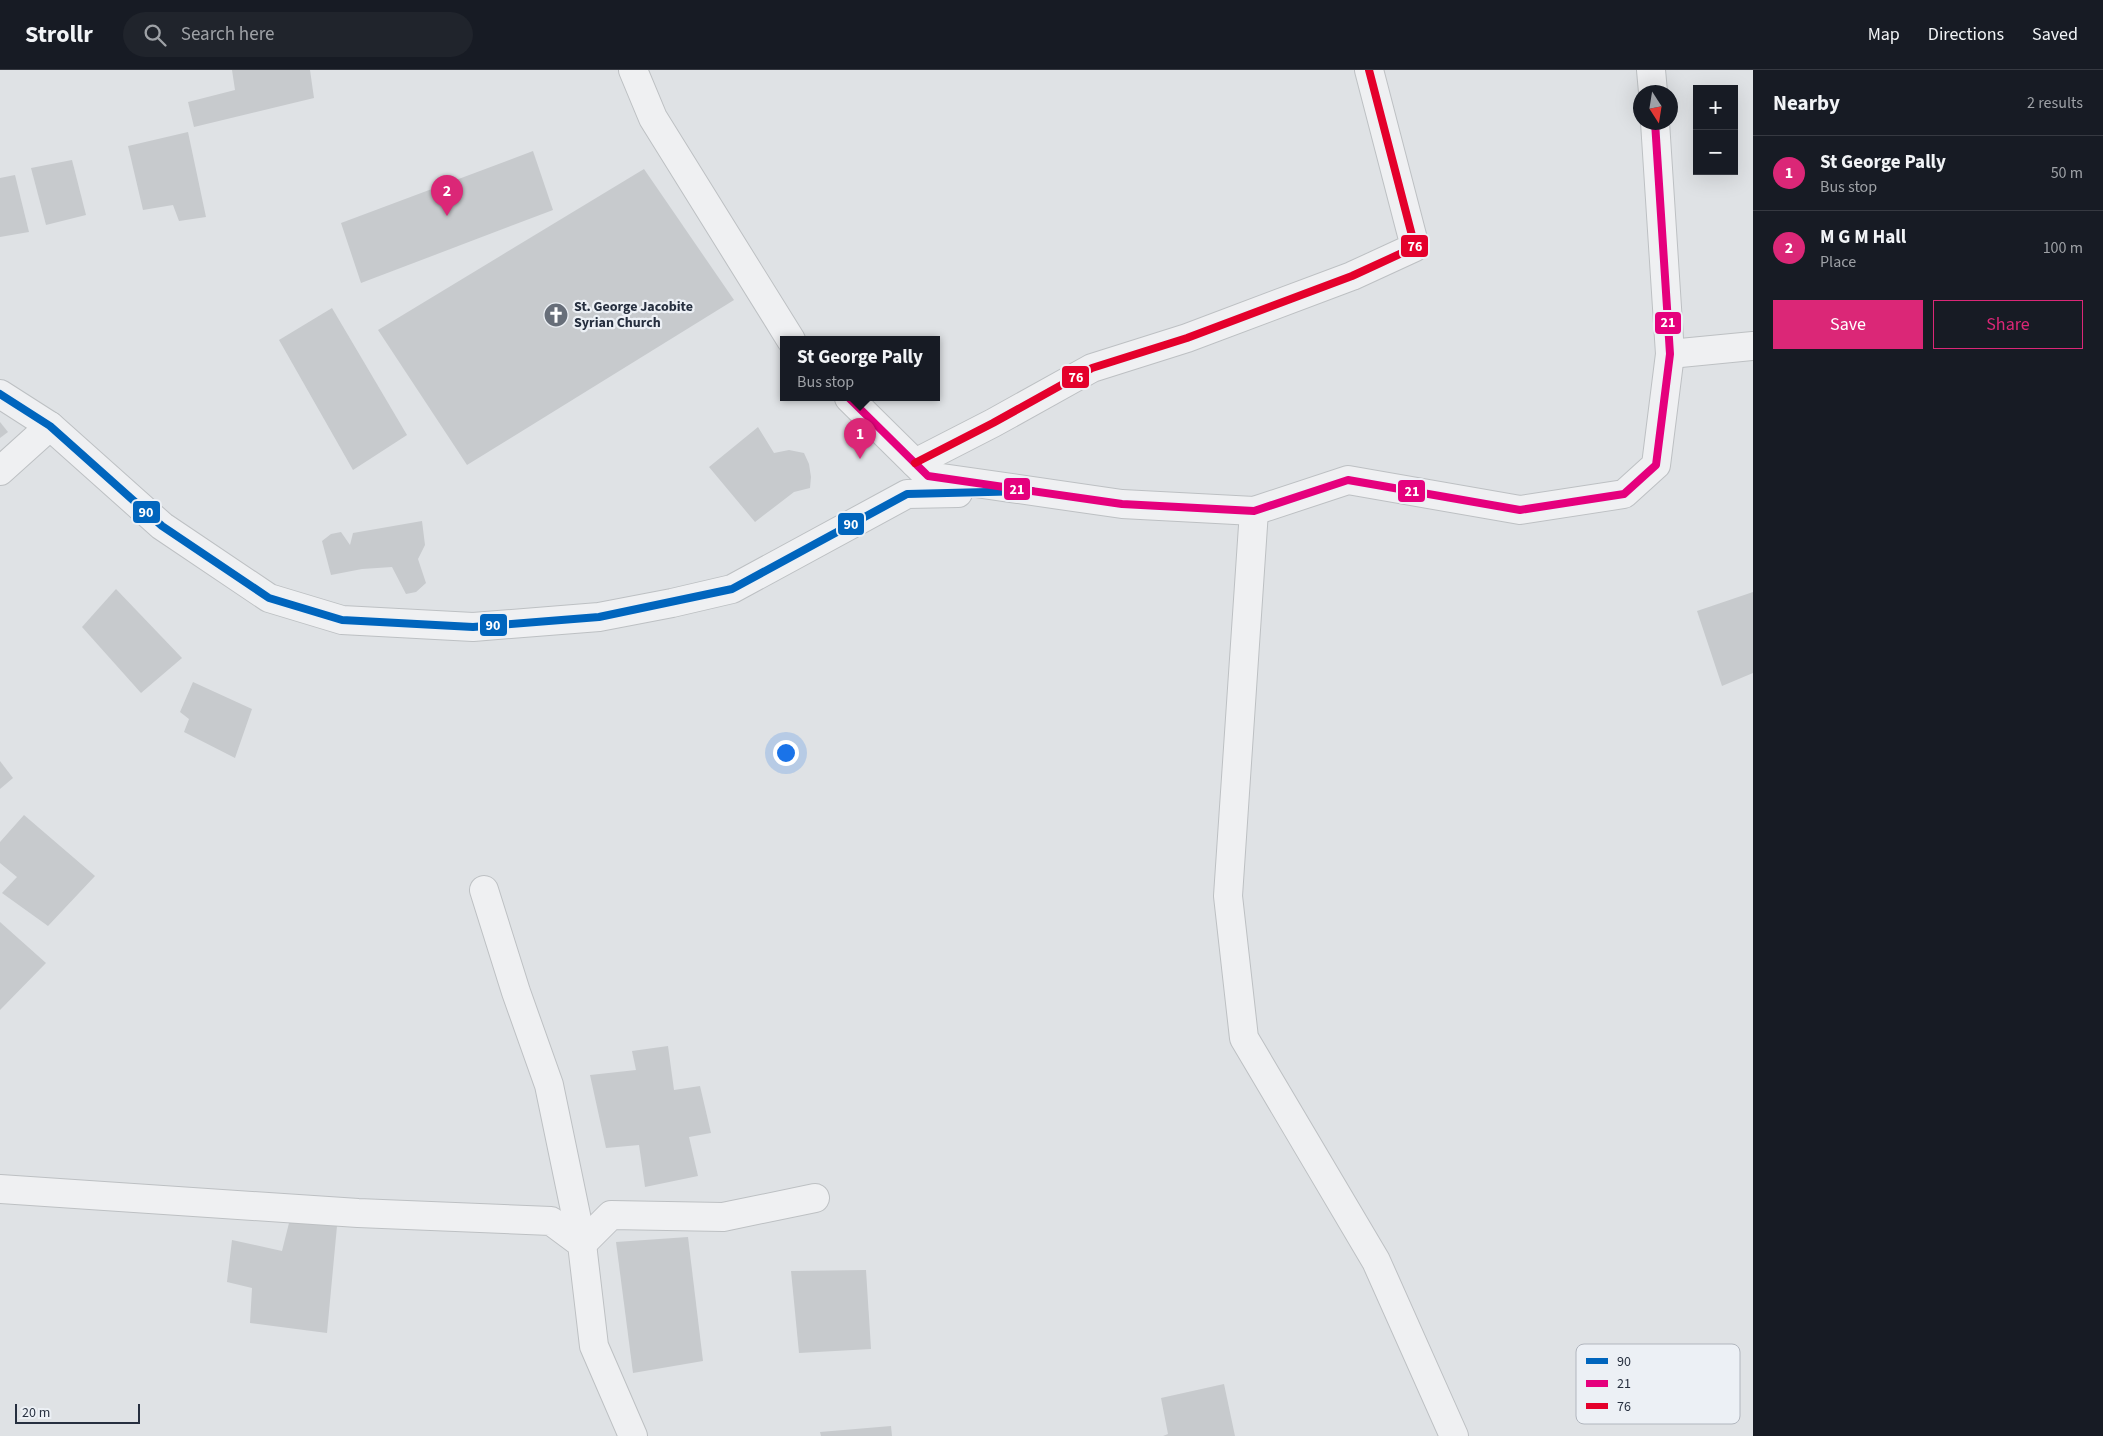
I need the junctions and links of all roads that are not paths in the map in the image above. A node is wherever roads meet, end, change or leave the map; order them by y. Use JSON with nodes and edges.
{"nodes":[{"id":1,"x":633,"y":70,"type":"edge"},
{"id":2,"x":1370,"y":70,"type":"edge"},
{"id":3,"x":1651,"y":70,"type":"edge"},
{"id":4,"x":1652,"y":85,"type":"edge"},
{"id":5,"x":1656,"y":130,"type":"edge"},
{"id":6,"x":789,"y":336,"type":"edge"},
{"id":7,"x":1753,"y":346,"type":"edge"},
{"id":8,"x":1670,"y":354,"type":"junction"},
{"id":9,"x":0,"y":394,"type":"edge"},
{"id":10,"x":852,"y":401,"type":"edge"},
{"id":11,"x":50,"y":426,"type":"junction"},
{"id":12,"x":915,"y":463,"type":"junction"},
{"id":13,"x":0,"y":471,"type":"edge"},
{"id":14,"x":1032,"y":491,"type":"junction"},
{"id":15,"x":1254,"y":511,"type":"junction"},
{"id":16,"x":484,"y":890,"type":"dead end"},
{"id":17,"x":0,"y":1188,"type":"edge"},
{"id":18,"x":815,"y":1198,"type":"dead end"},
{"id":19,"x":582,"y":1244,"type":"junction"},
{"id":20,"x":633,"y":1436,"type":"edge"},
{"id":21,"x":1454,"y":1436,"type":"edge"}],
"edges":[{"from":1,"to":6,"type":"street"},
{"from":2,"to":12,"type":"street"},
{"from":3,"to":4,"type":"street"},
{"from":5,"to":8,"type":"street"},
{"from":7,"to":8,"type":"street"},
{"from":8,"to":15,"type":"street"},
{"from":9,"to":11,"type":"street"},
{"from":10,"to":12,"type":"street"},
{"from":11,"to":13,"type":"street"},
{"from":11,"to":14,"type":"street"},
{"from":12,"to":14,"type":"street"},
{"from":14,"to":15,"type":"street"},
{"from":15,"to":21,"type":"street"},
{"from":16,"to":19,"type":"street"},
{"from":17,"to":19,"type":"street"},
{"from":18,"to":19,"type":"street"},
{"from":19,"to":20,"type":"street"}]}
